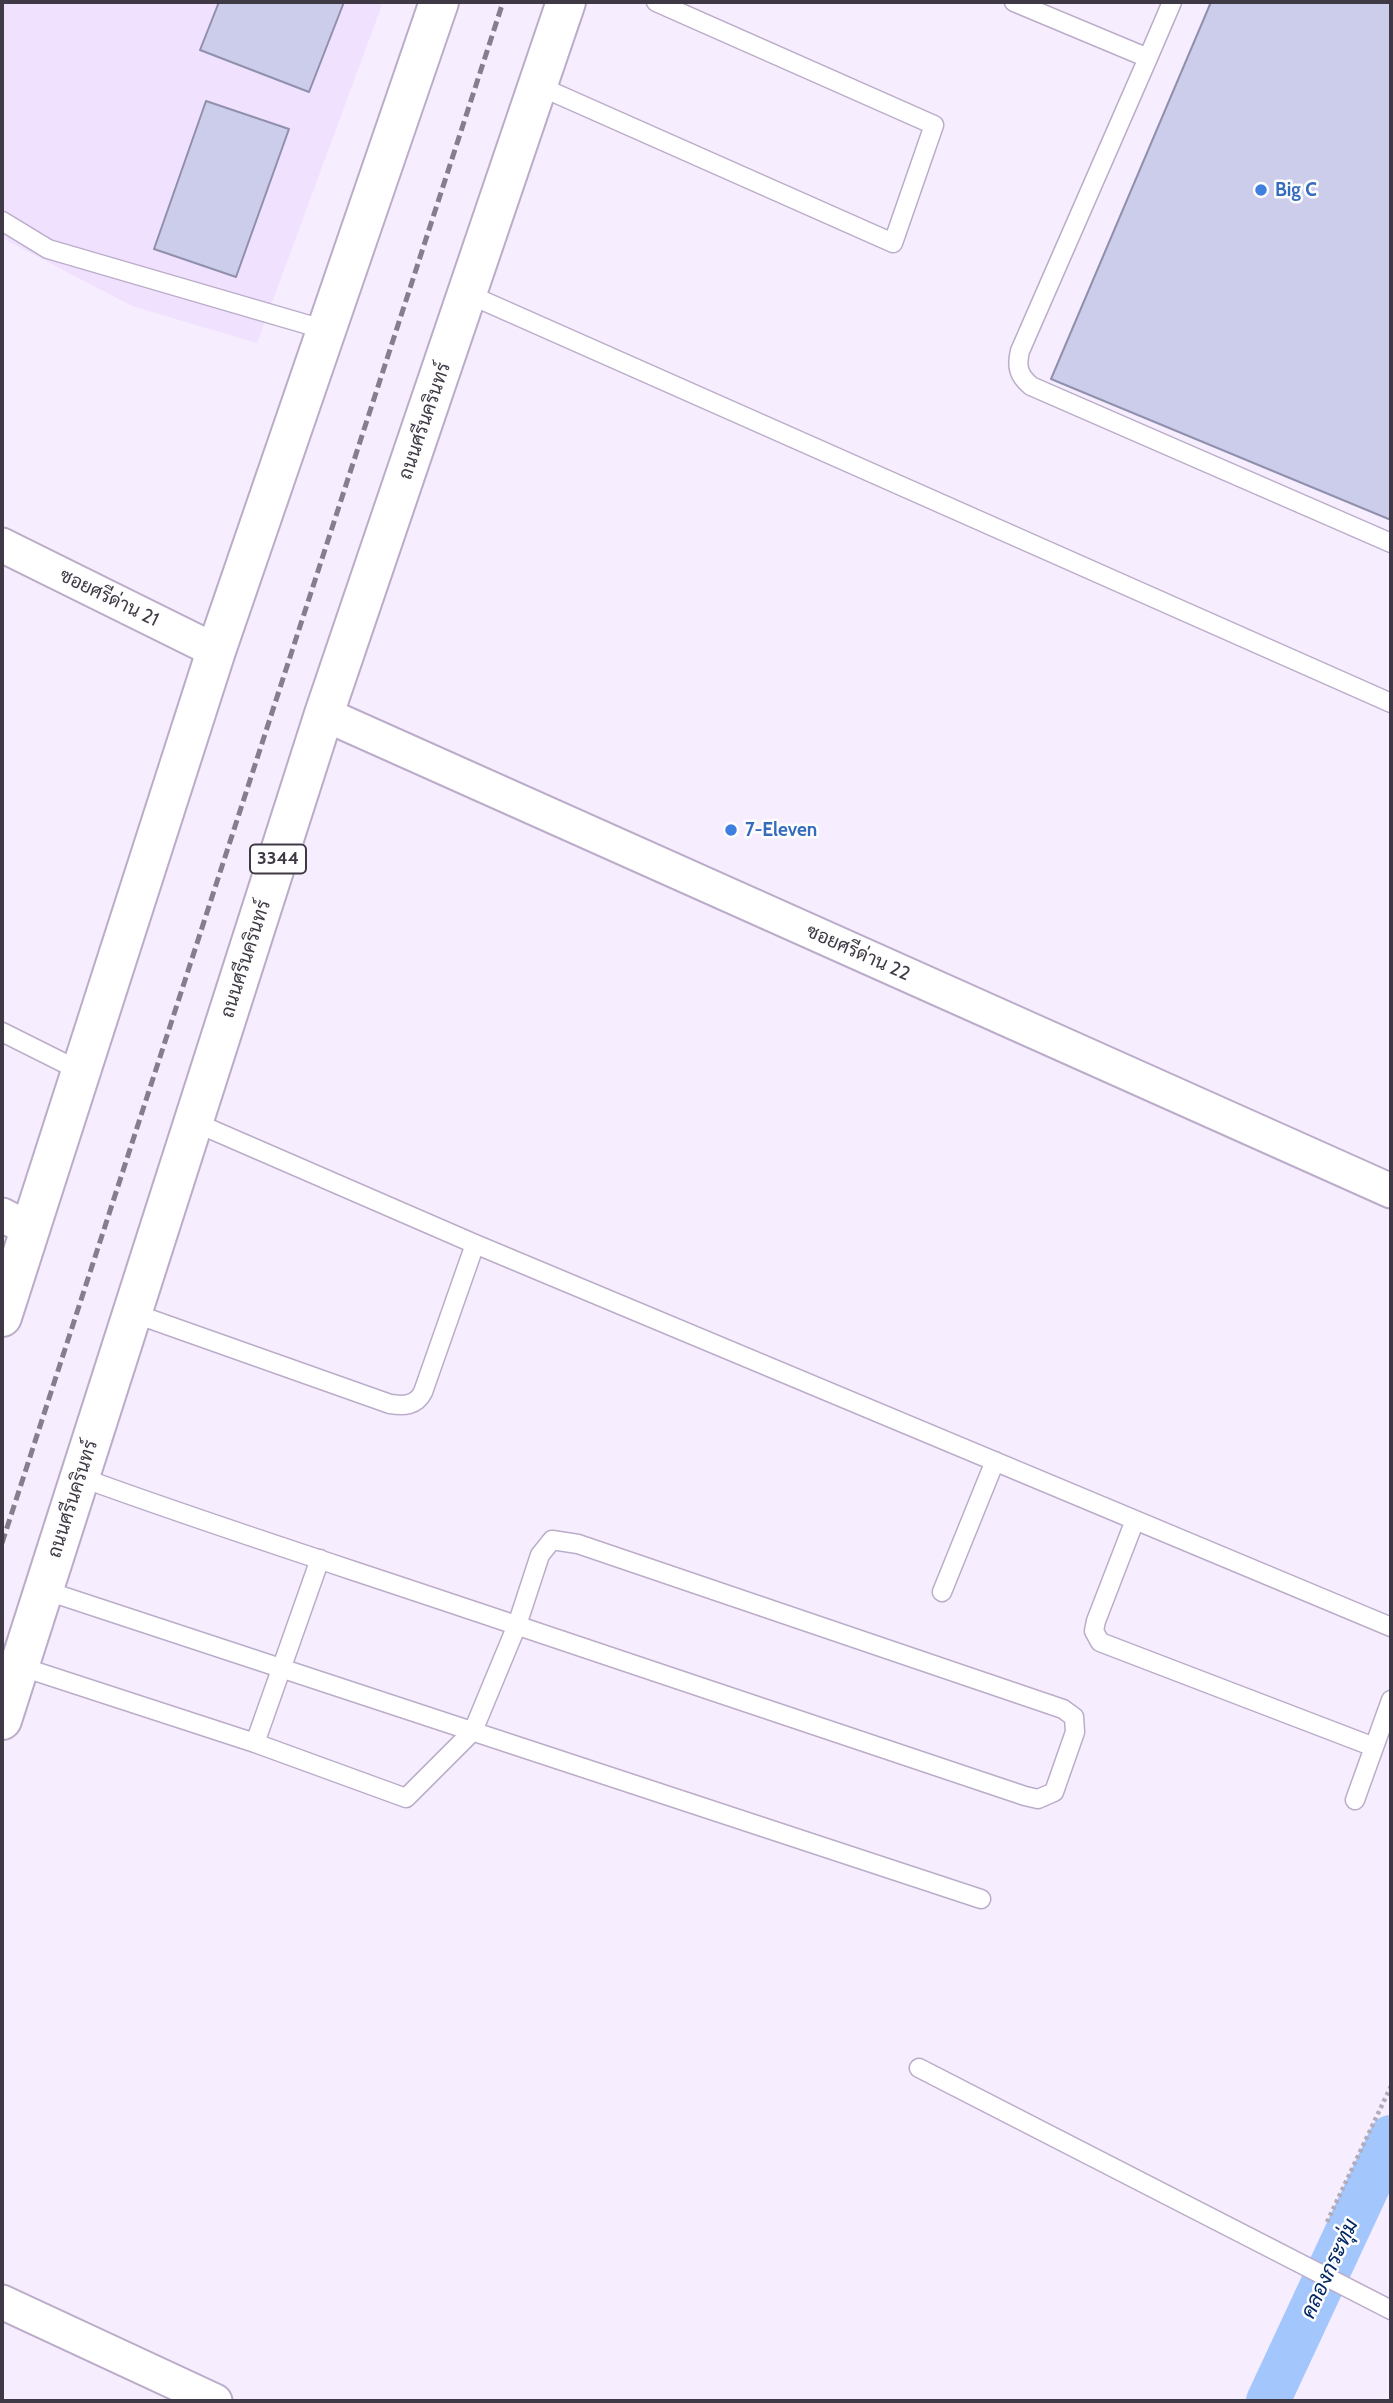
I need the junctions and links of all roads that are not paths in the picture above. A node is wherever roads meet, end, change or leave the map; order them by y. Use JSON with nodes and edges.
{"nodes":[{"id":1,"x":439,"y":2,"type":"edge"},
{"id":2,"x":566,"y":2,"type":"edge"},
{"id":3,"x":656,"y":2,"type":"edge"},
{"id":4,"x":1014,"y":2,"type":"edge"},
{"id":5,"x":1172,"y":2,"type":"edge"},
{"id":6,"x":1148,"y":58,"type":"junction"},
{"id":7,"x":540,"y":86,"type":"junction"},
{"id":8,"x":2,"y":221,"type":"edge"},
{"id":9,"x":468,"y":294,"type":"junction"},
{"id":10,"x":326,"y":330,"type":"junction"},
{"id":11,"x":1391,"y":543,"type":"edge"},
{"id":12,"x":2,"y":545,"type":"edge"},
{"id":13,"x":216,"y":651,"type":"junction"},
{"id":14,"x":1391,"y":703,"type":"edge"},
{"id":15,"x":324,"y":714,"type":"junction"},
{"id":16,"x":2,"y":1032,"type":"edge"},
{"id":17,"x":80,"y":1071,"type":"junction"},
{"id":18,"x":194,"y":1122,"type":"junction"},
{"id":19,"x":1391,"y":1191,"type":"edge"},
{"id":20,"x":15,"y":1222,"type":"edge"},
{"id":21,"x":475,"y":1244,"type":"junction"},
{"id":22,"x":9,"y":1272,"type":"edge"},
{"id":23,"x":133,"y":1313,"type":"junction"},
{"id":24,"x":2,"y":1317,"type":"edge"},
{"id":25,"x":995,"y":1461,"type":"junction"},
{"id":26,"x":80,"y":1477,"type":"junction"},
{"id":27,"x":1135,"y":1520,"type":"junction"},
{"id":28,"x":320,"y":1559,"type":"junction"},
{"id":29,"x":44,"y":1590,"type":"junction"},
{"id":30,"x":942,"y":1592,"type":"dead end"},
{"id":31,"x":517,"y":1625,"type":"junction"},
{"id":32,"x":1391,"y":1628,"type":"edge"},
{"id":33,"x":19,"y":1666,"type":"junction"},
{"id":34,"x":283,"y":1670,"type":"junction"},
{"id":35,"x":1391,"y":1700,"type":"edge"},
{"id":36,"x":2,"y":1720,"type":"edge"},
{"id":37,"x":473,"y":1731,"type":"junction"},
{"id":38,"x":256,"y":1744,"type":"junction"},
{"id":39,"x":1374,"y":1747,"type":"junction"},
{"id":40,"x":1355,"y":1800,"type":"dead end"},
{"id":41,"x":981,"y":1899,"type":"dead end"},
{"id":42,"x":919,"y":2068,"type":"dead end"},
{"id":43,"x":2,"y":2302,"type":"edge"},
{"id":44,"x":1391,"y":2310,"type":"edge"},
{"id":45,"x":215,"y":2401,"type":"edge"}],
"edges":[{"from":1,"to":10,"type":"main road"},
{"from":2,"to":7,"type":"main road","name":"ถนนศรีนครินทร์","number":"3344"},
{"from":3,"to":7,"type":"lane"},
{"from":4,"to":6,"type":"lane"},
{"from":5,"to":6,"type":"lane"},
{"from":6,"to":11,"type":"lane"},
{"from":7,"to":9,"type":"main road","name":"ถนนศรีนครินทร์","number":"3344"},
{"from":8,"to":10,"type":"lane"},
{"from":9,"to":14,"type":"lane"},
{"from":9,"to":15,"type":"main road","name":"ถนนศรีนครินทร์","number":"3344"},
{"from":10,"to":13,"type":"main road"},
{"from":12,"to":13,"type":"street","name":"ซอยศรีด่าน 21"},
{"from":13,"to":17,"type":"main road"},
{"from":15,"to":18,"type":"main road","name":"ถนนศรีนครินทร์","number":"3344"},
{"from":15,"to":19,"type":"street","name":"ซอยศรีด่าน 22"},
{"from":16,"to":17,"type":"lane"},
{"from":17,"to":20,"type":"main road"},
{"from":18,"to":21,"type":"lane"},
{"from":18,"to":23,"type":"main road","name":"ถนนศรีนครินทร์","number":"3344"},
{"from":20,"to":22,"type":"main road"},
{"from":21,"to":23,"type":"lane"},
{"from":21,"to":25,"type":"lane"},
{"from":22,"to":24,"type":"main road"},
{"from":23,"to":26,"type":"main road","name":"ถนนศรีนครินทร์","number":"3344"},
{"from":25,"to":27,"type":"lane"},
{"from":25,"to":30,"type":"lane"},
{"from":26,"to":28,"type":"lane"},
{"from":26,"to":29,"type":"main road","name":"ถนนศรีนครินทร์","number":"3344"},
{"from":27,"to":32,"type":"lane"},
{"from":27,"to":39,"type":"lane"},
{"from":28,"to":31,"type":"lane"},
{"from":28,"to":34,"type":"lane"},
{"from":29,"to":33,"type":"main road","name":"ถนนศรีนครินทร์","number":"3344"},
{"from":29,"to":34,"type":"lane"},
{"from":31,"to":31,"type":"lane"},
{"from":31,"to":37,"type":"lane"},
{"from":33,"to":36,"type":"main road","name":"ถนนศรีนครินทร์","number":"3344"},
{"from":33,"to":38,"type":"lane"},
{"from":34,"to":37,"type":"lane"},
{"from":34,"to":38,"type":"lane"},
{"from":35,"to":39,"type":"lane"},
{"from":37,"to":38,"type":"lane"},
{"from":37,"to":41,"type":"lane"},
{"from":39,"to":40,"type":"lane"},
{"from":42,"to":44,"type":"lane"},
{"from":43,"to":45,"type":"street"}]}
